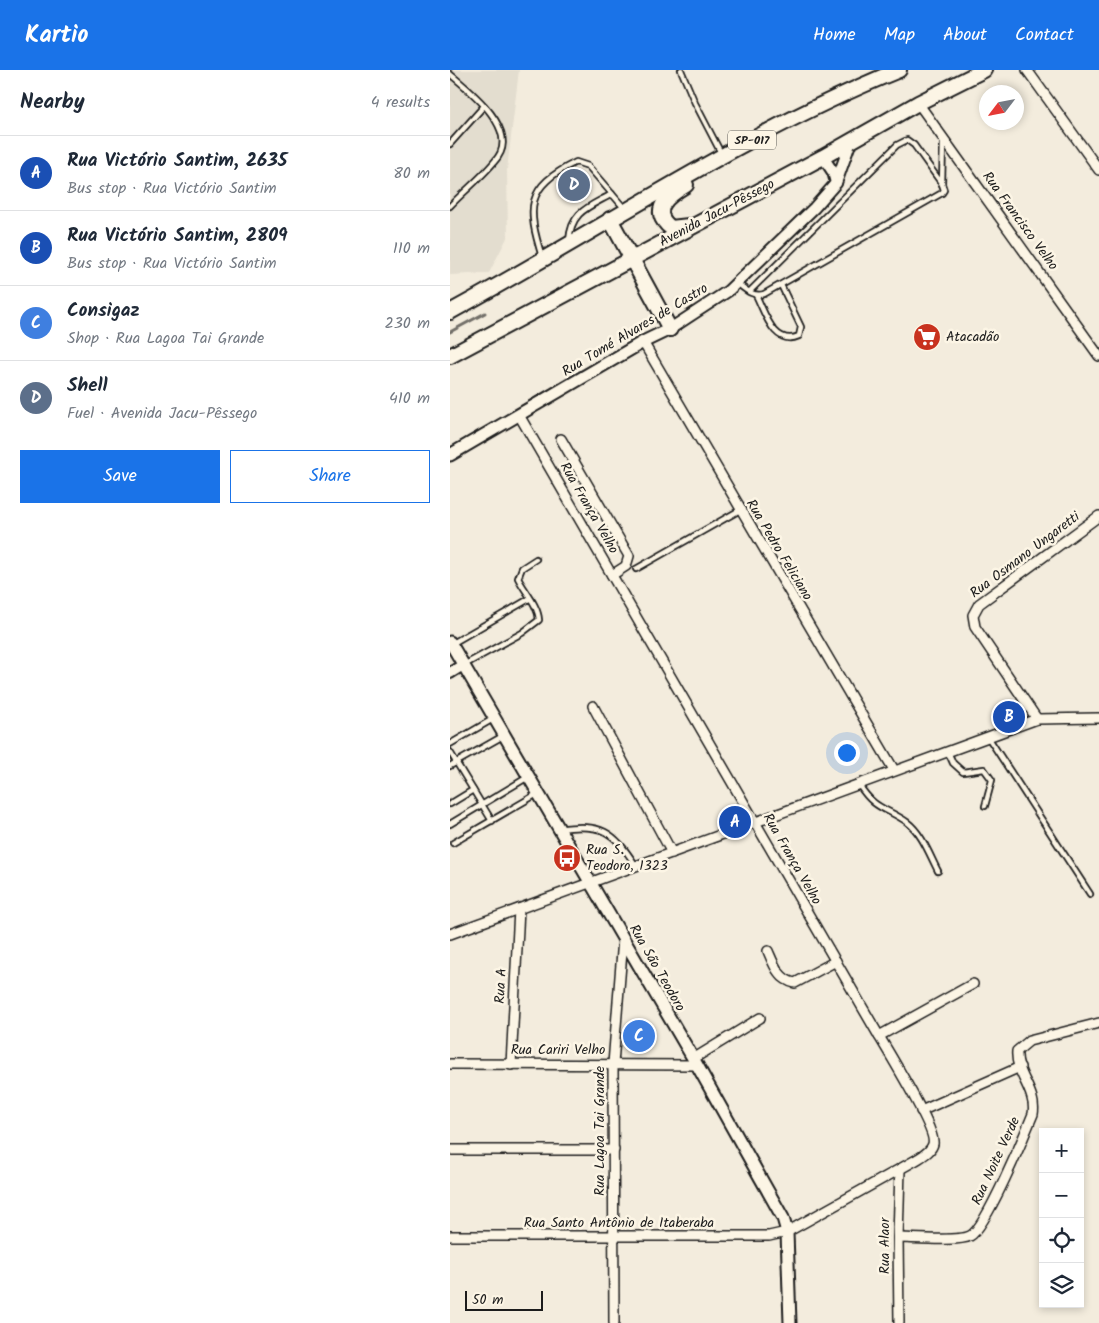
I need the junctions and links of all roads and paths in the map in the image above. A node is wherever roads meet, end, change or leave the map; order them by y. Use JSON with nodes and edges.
{"nodes":[{"id":1,"x":680,"y":70,"type":"edge"},
{"id":2,"x":899,"y":70,"type":"edge"},
{"id":3,"x":984,"y":70,"type":"edge"},
{"id":4,"x":1027,"y":70,"type":"edge"},
{"id":5,"x":451,"y":76,"type":"edge"},
{"id":6,"x":918,"y":102,"type":"junction"},
{"id":7,"x":484,"y":106,"type":"junction"},
{"id":8,"x":806,"y":112,"type":"junction"},
{"id":9,"x":943,"y":138,"type":"junction"},
{"id":10,"x":851,"y":141,"type":"junction"},
{"id":11,"x":450,"y":144,"type":"edge"},
{"id":12,"x":723,"y":156,"type":"junction"},
{"id":13,"x":823,"y":157,"type":"junction"},
{"id":14,"x":1099,"y":170,"type":"edge"},
{"id":15,"x":836,"y":183,"type":"junction"},
{"id":16,"x":942,"y":184,"type":"junction"},
{"id":17,"x":612,"y":194,"type":"junction"},
{"id":18,"x":450,"y":206,"type":"edge"},
{"id":19,"x":626,"y":210,"type":"junction"},
{"id":20,"x":610,"y":219,"type":"junction"},
{"id":21,"x":698,"y":223,"type":"junction"},
{"id":22,"x":569,"y":244,"type":"junction"},
{"id":23,"x":632,"y":258,"type":"junction"},
{"id":24,"x":543,"y":260,"type":"junction"},
{"id":25,"x":737,"y":283,"type":"junction"},
{"id":26,"x":781,"y":285,"type":"junction"},
{"id":27,"x":749,"y":292,"type":"junction"},
{"id":28,"x":756,"y":295,"type":"junction"},
{"id":29,"x":450,"y":312,"type":"edge"},
{"id":30,"x":670,"y":329,"type":"junction"},
{"id":31,"x":643,"y":342,"type":"junction"},
{"id":32,"x":450,"y":356,"type":"edge"},
{"id":33,"x":1099,"y":356,"type":"edge"},
{"id":34,"x":519,"y":415,"type":"junction"},
{"id":35,"x":561,"y":439,"type":"dead end"},
{"id":36,"x":450,"y":455,"type":"edge"},
{"id":37,"x":740,"y":510,"type":"junction"},
{"id":38,"x":1099,"y":516,"type":"edge"},
{"id":39,"x":536,"y":559,"type":"dead end"},
{"id":40,"x":636,"y":569,"type":"dead end"},
{"id":41,"x":612,"y":576,"type":"junction"},
{"id":42,"x":529,"y":600,"type":"junction"},
{"id":43,"x":451,"y":643,"type":"edge"},
{"id":44,"x":463,"y":665,"type":"junction"},
{"id":45,"x":450,"y":673,"type":"edge"},
{"id":46,"x":593,"y":706,"type":"dead end"},
{"id":47,"x":494,"y":718,"type":"junction"},
{"id":48,"x":1099,"y":718,"type":"edge"},
{"id":49,"x":1037,"y":719,"type":"junction"},
{"id":50,"x":504,"y":736,"type":"junction"},
{"id":51,"x":988,"y":737,"type":"junction"},
{"id":52,"x":450,"y":744,"type":"edge"},
{"id":53,"x":948,"y":751,"type":"junction"},
{"id":54,"x":450,"y":752,"type":"edge"},
{"id":55,"x":457,"y":762,"type":"junction"},
{"id":56,"x":450,"y":766,"type":"edge"},
{"id":57,"x":894,"y":770,"type":"junction"},
{"id":58,"x":528,"y":777,"type":"junction"},
{"id":59,"x":858,"y":784,"type":"junction"},
{"id":60,"x":473,"y":790,"type":"junction"},
{"id":61,"x":537,"y":794,"type":"junction"},
{"id":62,"x":450,"y":804,"type":"edge"},
{"id":63,"x":481,"y":805,"type":"junction"},
{"id":64,"x":986,"y":806,"type":"dead end"},
{"id":65,"x":492,"y":821,"type":"junction"},
{"id":66,"x":450,"y":824,"type":"edge"},
{"id":67,"x":755,"y":824,"type":"junction"},
{"id":68,"x":558,"y":830,"type":"junction"},
{"id":69,"x":453,"y":843,"type":"dead end"},
{"id":70,"x":672,"y":853,"type":"junction"},
{"id":71,"x":636,"y":866,"type":"junction"},
{"id":72,"x":938,"y":871,"type":"dead end"},
{"id":73,"x":590,"y":883,"type":"junction"},
{"id":74,"x":1090,"y":894,"type":"dead end"},
{"id":75,"x":519,"y":908,"type":"junction"},
{"id":76,"x":450,"y":934,"type":"edge"},
{"id":77,"x":623,"y":939,"type":"junction"},
{"id":78,"x":768,"y":951,"type":"dead end"},
{"id":79,"x":836,"y":961,"type":"junction"},
{"id":80,"x":973,"y":984,"type":"dead end"},
{"id":81,"x":760,"y":1018,"type":"dead end"},
{"id":82,"x":1099,"y":1023,"type":"edge"},
{"id":83,"x":879,"y":1036,"type":"junction"},
{"id":84,"x":695,"y":1062,"type":"junction"},
{"id":85,"x":450,"y":1064,"type":"edge"},
{"id":86,"x":511,"y":1064,"type":"junction"},
{"id":87,"x":613,"y":1064,"type":"junction"},
{"id":88,"x":1020,"y":1067,"type":"junction"},
{"id":89,"x":921,"y":1111,"type":"junction"},
{"id":90,"x":450,"y":1150,"type":"edge"},
{"id":91,"x":614,"y":1150,"type":"junction"},
{"id":92,"x":900,"y":1168,"type":"junction"},
{"id":93,"x":787,"y":1232,"type":"junction"},
{"id":94,"x":615,"y":1235,"type":"junction"},
{"id":95,"x":450,"y":1236,"type":"edge"},
{"id":96,"x":898,"y":1238,"type":"junction"},
{"id":97,"x":614,"y":1323,"type":"edge"},
{"id":98,"x":790,"y":1323,"type":"edge"},
{"id":99,"x":899,"y":1323,"type":"edge"}],
"edges":[{"from":1,"to":12,"type":"lane"},
{"from":2,"to":8,"type":"highway","number":"SP-017"},
{"from":3,"to":6,"type":"highway","name":"Avenida Jacu-Pêssego"},
{"from":4,"to":14,"type":"street"},
{"from":5,"to":7,"type":"lane"},
{"from":6,"to":9,"type":"street","name":"Rua Francisco Velho"},
{"from":6,"to":10,"type":"highway","name":"Avenida Jacu-Pêssego"},
{"from":7,"to":11,"type":"lane"},
{"from":7,"to":18,"type":"lane"},
{"from":8,"to":12,"type":"highway","number":"SP-017"},
{"from":8,"to":21,"type":"highway"},
{"from":9,"to":16,"type":"lane"},
{"from":9,"to":33,"type":"street","name":"Rua Francisco Velho"},
{"from":10,"to":13,"type":"highway","name":"Avenida Jacu-Pêssego"},
{"from":10,"to":15,"type":"street","name":"Rua Tomé Alvares de Castro"},
{"from":12,"to":19,"type":"highway","number":"SP-017"},
{"from":13,"to":15,"type":"street"},
{"from":13,"to":21,"type":"highway","name":"Avenida Jacu-Pêssego"},
{"from":15,"to":25,"type":"street","name":"Rua Tomé Alvares de Castro"},
{"from":16,"to":26,"type":"lane"},
{"from":16,"to":27,"type":"lane"},
{"from":17,"to":19,"type":"lane"},
{"from":17,"to":22,"type":"lane"},
{"from":17,"to":24,"type":"lane"},
{"from":19,"to":20,"type":"highway","number":"SP-017"},
{"from":20,"to":22,"type":"highway","number":"SP-017"},
{"from":20,"to":23,"type":"highway"},
{"from":21,"to":23,"type":"highway","name":"Avenida Jacu-Pêssego"},
{"from":22,"to":24,"type":"highway","number":"SP-017"},
{"from":23,"to":30,"type":"highway"},
{"from":23,"to":32,"type":"highway","name":"Avenida Jacu-Pêssego"},
{"from":24,"to":29,"type":"highway","number":"SP-017"},
{"from":25,"to":27,"type":"lane"},
{"from":25,"to":30,"type":"street","name":"Rua Tomé Alvares de Castro"},
{"from":26,"to":28,"type":"lane"},
{"from":26,"to":28,"type":"lane"},
{"from":27,"to":28,"type":"lane"},
{"from":30,"to":31,"type":"main road","name":"Rua Tomé Alvares de Castro"},
{"from":31,"to":34,"type":"main road","name":"Rua Tomé Alvares de Castro"},
{"from":31,"to":37,"type":"street","name":"Rua Pedro Feliciano"},
{"from":34,"to":36,"type":"main road","name":"Rua Tomé Alvares de Castro"},
{"from":34,"to":41,"type":"street","name":"Rua França Velho"},
{"from":35,"to":41,"type":"street"},
{"from":37,"to":40,"type":"lane"},
{"from":37,"to":57,"type":"street","name":"Rua Pedro Feliciano"},
{"from":38,"to":49,"type":"street","name":"Rua Osmano Ungaretti"},
{"from":39,"to":42,"type":"lane"},
{"from":41,"to":67,"type":"street","name":"Rua França Velho"},
{"from":42,"to":43,"type":"lane"},
{"from":42,"to":44,"type":"lane"},
{"from":43,"to":44,"type":"main road","name":"Rua São Teodoro"},
{"from":44,"to":45,"type":"street"},
{"from":44,"to":47,"type":"main road","name":"Rua São Teodoro"},
{"from":46,"to":70,"type":"street"},
{"from":47,"to":50,"type":"main road","name":"Rua São Teodoro"},
{"from":47,"to":52,"type":"lane"},
{"from":48,"to":49,"type":"street"},
{"from":49,"to":51,"type":"street"},
{"from":50,"to":55,"type":"lane"},
{"from":50,"to":58,"type":"main road","name":"Rua São Teodoro"},
{"from":51,"to":53,"type":"street"},
{"from":51,"to":74,"type":"lane"},
{"from":53,"to":57,"type":"street"},
{"from":53,"to":64,"type":"lane"},
{"from":54,"to":55,"type":"lane"},
{"from":55,"to":56,"type":"lane"},
{"from":55,"to":60,"type":"lane"},
{"from":57,"to":59,"type":"street"},
{"from":58,"to":61,"type":"main road","name":"Rua São Teodoro"},
{"from":58,"to":63,"type":"lane"},
{"from":59,"to":67,"type":"street"},
{"from":59,"to":72,"type":"lane"},
{"from":60,"to":62,"type":"lane"},
{"from":60,"to":63,"type":"lane"},
{"from":61,"to":65,"type":"lane"},
{"from":61,"to":68,"type":"main road","name":"Rua São Teodoro"},
{"from":63,"to":65,"type":"lane"},
{"from":63,"to":66,"type":"lane"},
{"from":65,"to":69,"type":"lane"},
{"from":67,"to":70,"type":"street"},
{"from":67,"to":79,"type":"street","name":"Rua França Velho"},
{"from":68,"to":71,"type":"lane"},
{"from":68,"to":73,"type":"main road","name":"Rua São Teodoro"},
{"from":70,"to":71,"type":"street"},
{"from":71,"to":73,"type":"street"},
{"from":73,"to":75,"type":"street"},
{"from":73,"to":77,"type":"main road","name":"Rua São Teodoro"},
{"from":75,"to":76,"type":"street"},
{"from":75,"to":86,"type":"street","name":"Rua A"},
{"from":77,"to":84,"type":"main road","name":"Rua São Teodoro"},
{"from":77,"to":87,"type":"street","name":"Rua Lagoa Tai Grande"},
{"from":78,"to":79,"type":"street"},
{"from":79,"to":83,"type":"street","name":"Rua França Velho"},
{"from":80,"to":83,"type":"street"},
{"from":81,"to":84,"type":"street"},
{"from":82,"to":88,"type":"street"},
{"from":83,"to":89,"type":"street","name":"Rua França Velho"},
{"from":84,"to":87,"type":"street","name":"Rua Cariri Velho"},
{"from":84,"to":93,"type":"main road","name":"Rua São Teodoro"},
{"from":85,"to":86,"type":"street","name":"Rua Cariri Velho"},
{"from":86,"to":87,"type":"street","name":"Rua Cariri Velho"},
{"from":87,"to":91,"type":"street","name":"Rua Lagoa Tai Grande"},
{"from":88,"to":89,"type":"street"},
{"from":88,"to":96,"type":"street","name":"Rua Noite Verde"},
{"from":89,"to":92,"type":"street","name":"Rua França Velho"},
{"from":90,"to":91,"type":"street"},
{"from":91,"to":94,"type":"street","name":"Rua Lagoa Tai Grande"},
{"from":92,"to":93,"type":"street","name":"Rua França Velho"},
{"from":92,"to":96,"type":"street","name":"Rua Alaor"},
{"from":93,"to":94,"type":"street","name":"Rua Santo Antônio de Itaberaba"},
{"from":93,"to":98,"type":"main road","name":"Rua São Teodoro"},
{"from":94,"to":95,"type":"street","name":"Rua Santo Antônio de Itaberaba"},
{"from":94,"to":97,"type":"street","name":"Rua Lagoa Tai Grande"},
{"from":96,"to":99,"type":"street","name":"Rua Alaor"}]}
